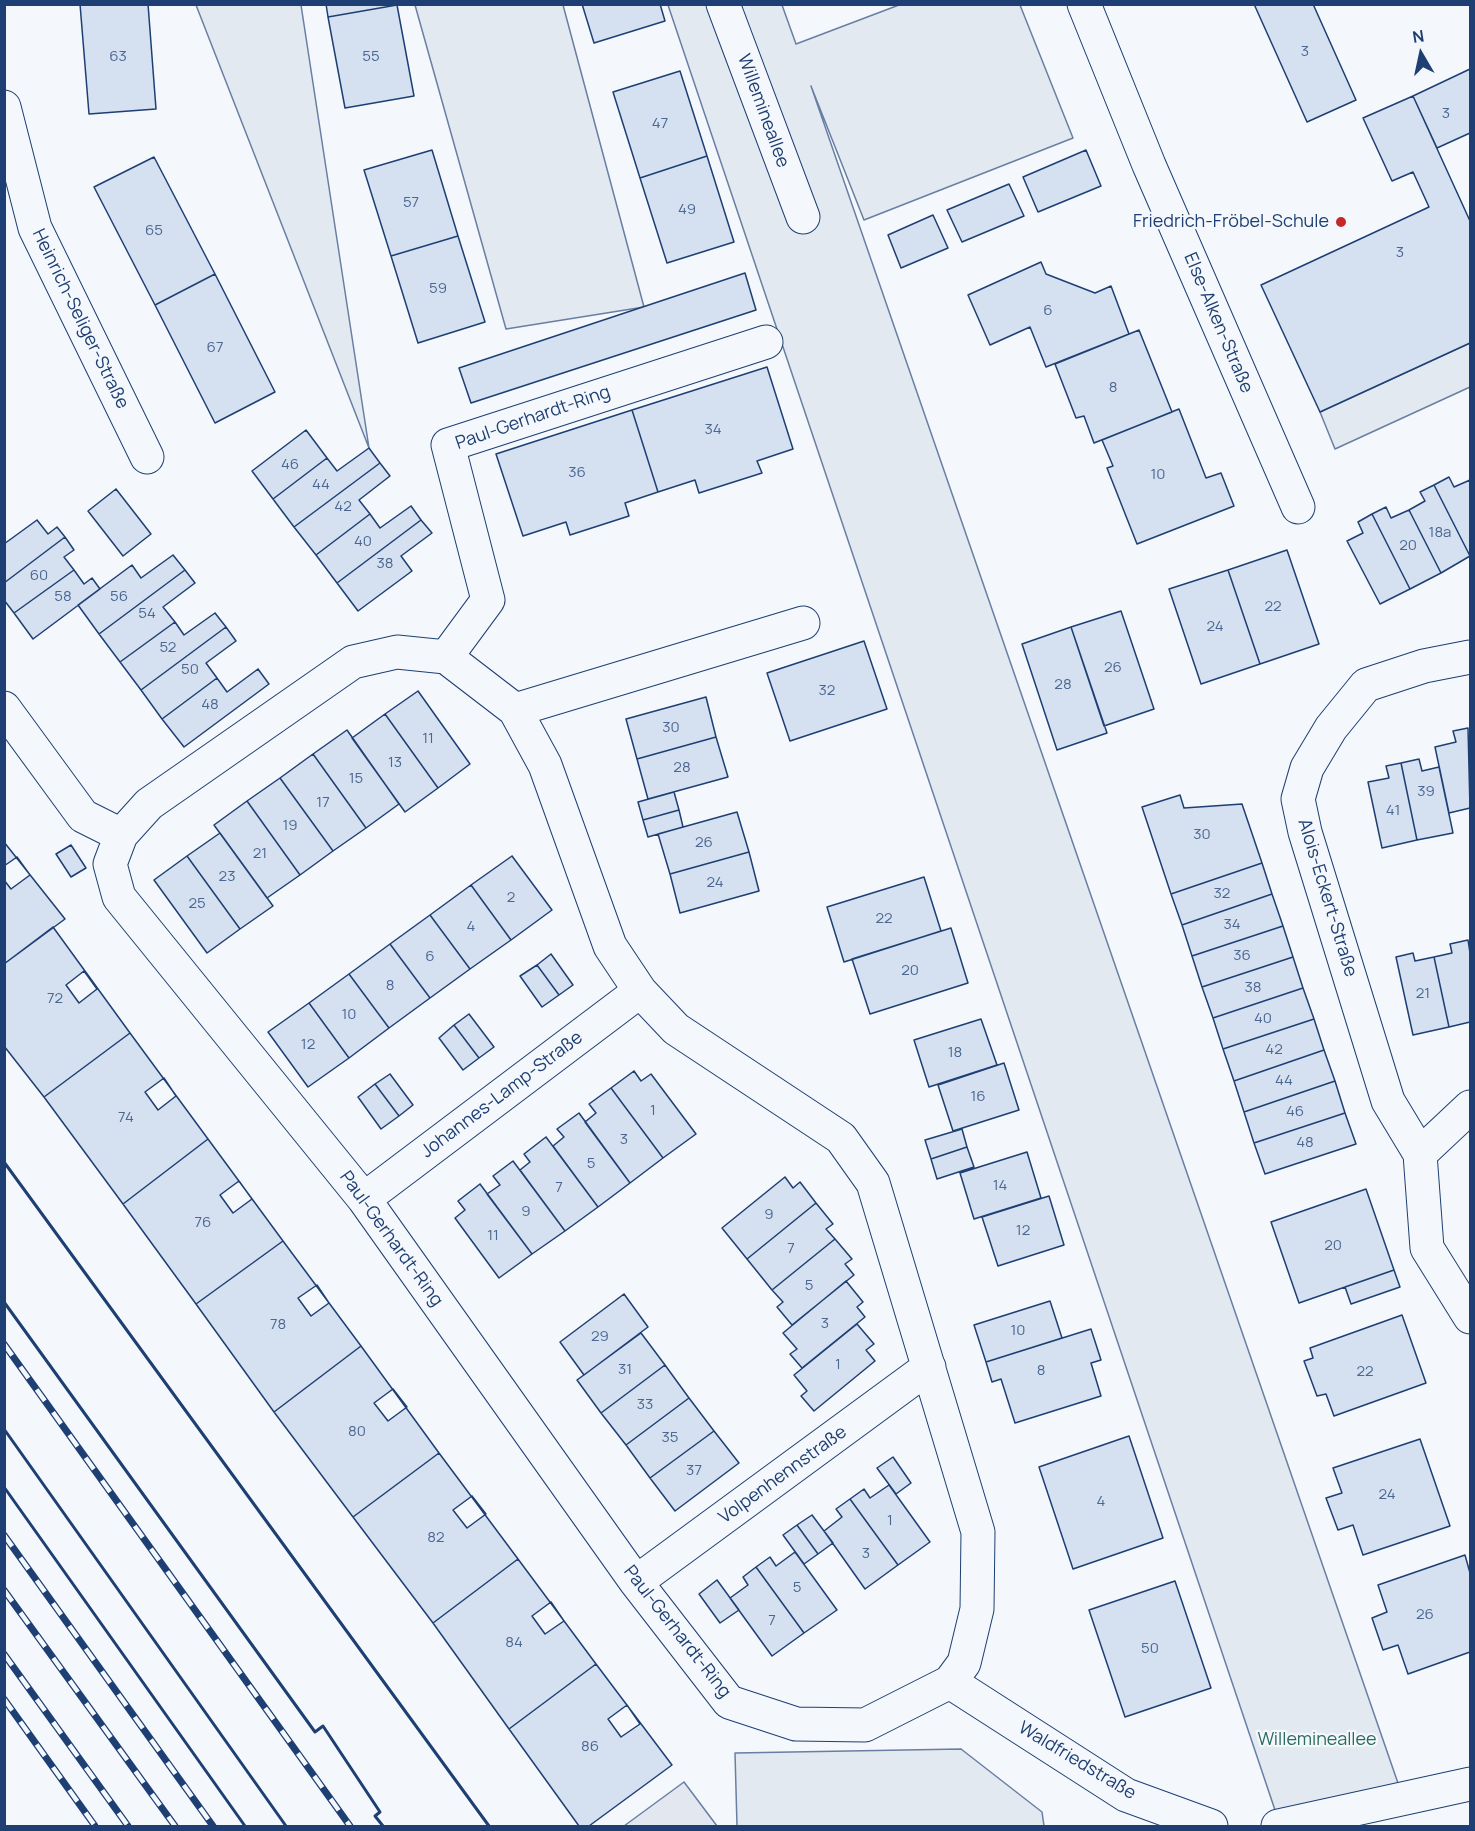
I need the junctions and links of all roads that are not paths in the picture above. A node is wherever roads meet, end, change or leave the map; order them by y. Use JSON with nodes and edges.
{"nodes":[{"id":1,"x":723,"y":4,"type":"edge"},
{"id":2,"x":1084,"y":4,"type":"edge"},
{"id":3,"x":4,"y":107,"type":"edge"},
{"id":4,"x":803,"y":217,"type":"dead end"},
{"id":5,"x":766,"y":342,"type":"dead end"},
{"id":6,"x":147,"y":457,"type":"dead end"},
{"id":7,"x":1298,"y":507,"type":"dead end"},
{"id":8,"x":803,"y":623,"type":"dead end"},
{"id":9,"x":446,"y":657,"type":"junction"},
{"id":10,"x":1470,"y":657,"type":"edge"},
{"id":11,"x":4,"y":708,"type":"edge"},
{"id":12,"x":515,"y":710,"type":"junction"},
{"id":13,"x":121,"y":835,"type":"junction"},
{"id":14,"x":640,"y":991,"type":"junction"},
{"id":15,"x":1470,"y":1107,"type":"edge"},
{"id":16,"x":1420,"y":1154,"type":"junction"},
{"id":17,"x":364,"y":1199,"type":"junction"},
{"id":18,"x":1470,"y":1317,"type":"edge"},
{"id":19,"x":929,"y":1367,"type":"junction"},
{"id":20,"x":636,"y":1582,"type":"junction"},
{"id":21,"x":950,"y":1682,"type":"junction"},
{"id":22,"x":1470,"y":1784,"type":"edge"},
{"id":23,"x":1211,"y":1827,"type":"edge"},
{"id":24,"x":1278,"y":1827,"type":"edge"}],
"edges":[{"from":1,"to":4,"type":"street","name":"Willemineallee"},
{"from":2,"to":7,"type":"street","name":"Else-Alken-Straße"},
{"from":3,"to":6,"type":"street","name":"Heinrich-Seliger-Straße"},
{"from":5,"to":9,"type":"street","name":"Paul-Gerhardt-Ring"},
{"from":8,"to":12,"type":"street"},
{"from":9,"to":12,"type":"street"},
{"from":9,"to":13,"type":"street","name":"Paul-Gerhardt-Ring"},
{"from":10,"to":16,"type":"street","name":"Alois-Eckert-Straße"},
{"from":11,"to":13,"type":"street"},
{"from":12,"to":14,"type":"street"},
{"from":13,"to":17,"type":"street","name":"Paul-Gerhardt-Ring"},
{"from":14,"to":17,"type":"street","name":"Johannes-Lamp-Straße"},
{"from":14,"to":19,"type":"street"},
{"from":15,"to":16,"type":"street"},
{"from":16,"to":18,"type":"street"},
{"from":17,"to":20,"type":"street","name":"Paul-Gerhardt-Ring"},
{"from":19,"to":20,"type":"street","name":"Volpenhennstraße"},
{"from":19,"to":21,"type":"street"},
{"from":20,"to":21,"type":"street","name":"Paul-Gerhardt-Ring"},
{"from":21,"to":23,"type":"street","name":"Waldfriedstraße"},
{"from":22,"to":24,"type":"street"}]}
